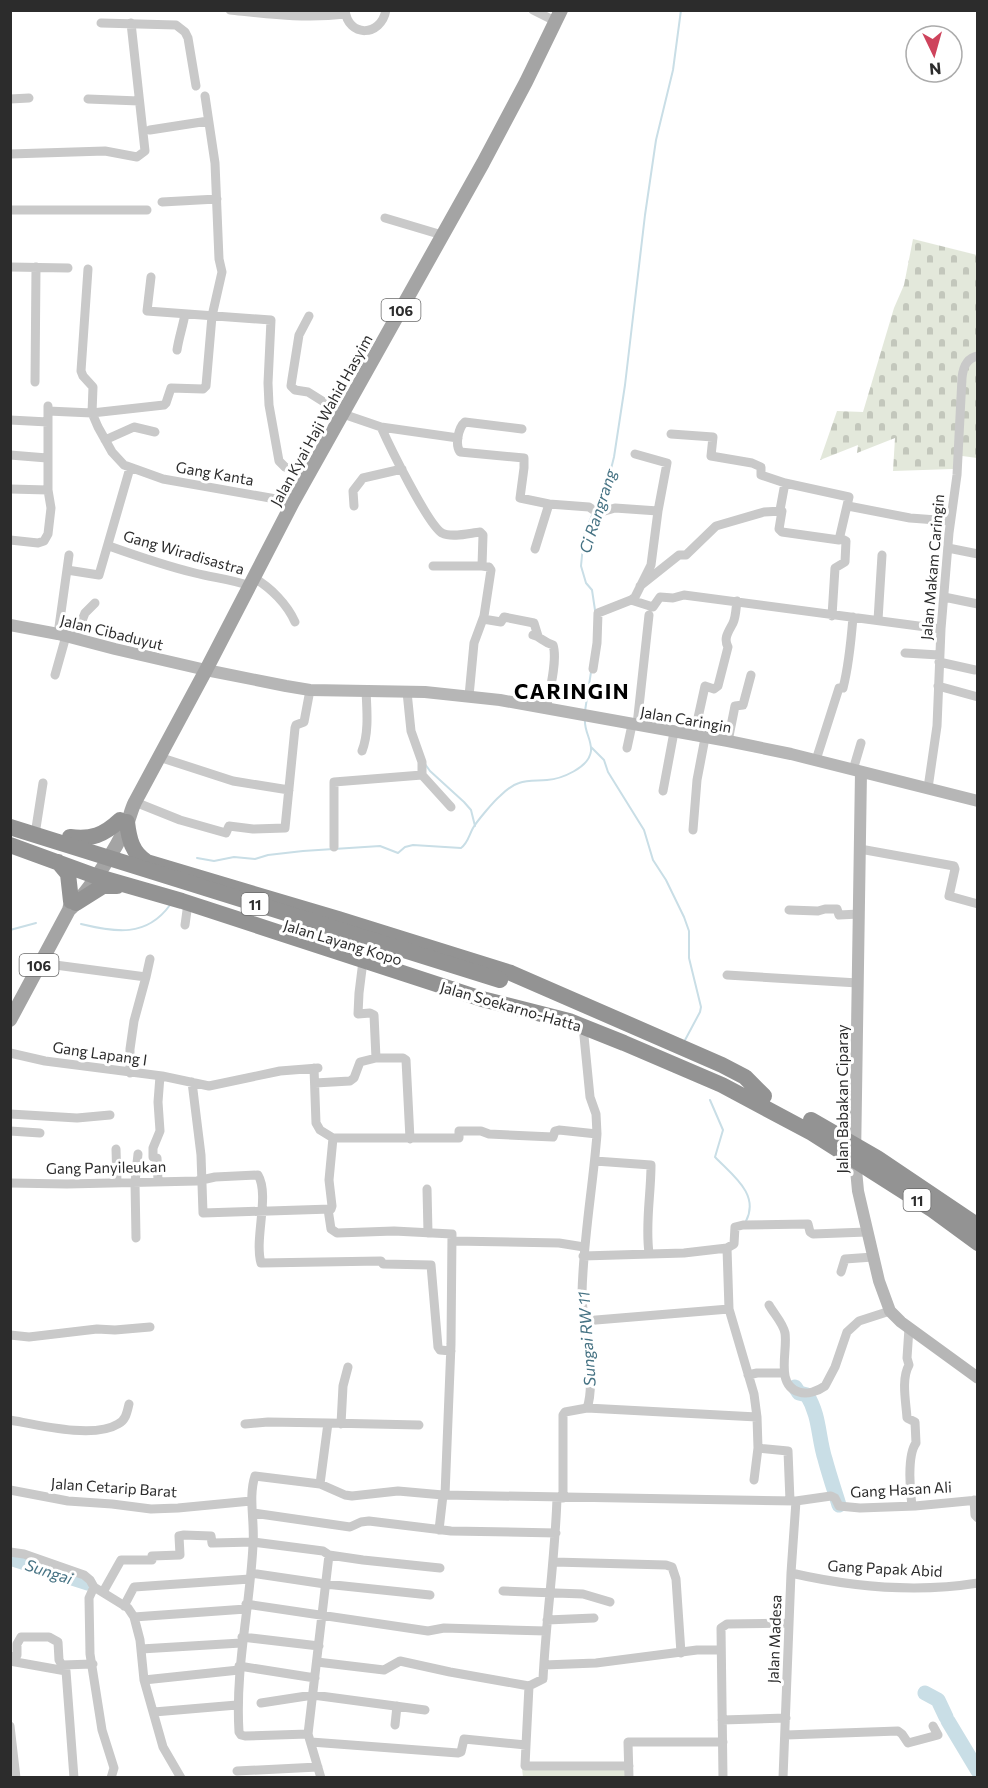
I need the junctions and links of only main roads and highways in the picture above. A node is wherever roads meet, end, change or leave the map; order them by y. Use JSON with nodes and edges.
{"nodes":[{"id":1,"x":558,"y":16,"type":"edge"},
{"id":2,"x":128,"y":815,"type":"junction"},
{"id":3,"x":10,"y":819,"type":"edge"},
{"id":4,"x":10,"y":827,"type":"edge"},
{"id":5,"x":70,"y":837,"type":"junction"},
{"id":6,"x":10,"y":838,"type":"edge"},
{"id":7,"x":10,"y":846,"type":"edge"},
{"id":8,"x":107,"y":850,"type":"junction"},
{"id":9,"x":58,"y":862,"type":"junction"},
{"id":10,"x":147,"y":862,"type":"junction"},
{"id":11,"x":91,"y":875,"type":"junction"},
{"id":12,"x":223,"y":884,"type":"junction"},
{"id":13,"x":136,"y":888,"type":"junction"},
{"id":14,"x":72,"y":905,"type":"junction"},
{"id":15,"x":216,"y":913,"type":"junction"},
{"id":16,"x":499,"y":985,"type":"junction"},
{"id":17,"x":557,"y":1002,"type":"joint"},
{"id":18,"x":10,"y":1020,"type":"edge"},
{"id":19,"x":576,"y":1024,"type":"junction"},
{"id":20,"x":765,"y":1096,"type":"junction"},
{"id":21,"x":855,"y":1152,"type":"junction"},
{"id":22,"x":978,"y":1226,"type":"edge"},
{"id":23,"x":978,"y":1243,"type":"edge"}],
"edges":[{"from":1,"to":2,"type":"main road","name":"Jalan Kyai Haji Wahid Hasyim","number":"106"},
{"from":2,"to":5,"type":"highway"},
{"from":2,"to":8,"type":"main road","name":"Jalan Kyai Haji Wahid Hasyim","number":"106"},
{"from":2,"to":10,"type":"highway"},
{"from":3,"to":5,"type":"highway","name":"Jalan Soekarno-Hatta","number":"11"},
{"from":4,"to":16,"type":"highway","name":"Jalan Layang Kopo","number":"11","bridge":true},
{"from":5,"to":8,"type":"highway","name":"Jalan Soekarno-Hatta","number":"11"},
{"from":6,"to":16,"type":"highway","name":"Jalan Layang Kopo","number":"11"},
{"from":7,"to":9,"type":"highway","name":"Jalan Soekarno-Hatta","number":"11"},
{"from":8,"to":10,"type":"highway","name":"Jalan Soekarno-Hatta","number":"11"},
{"from":8,"to":11,"type":"main road","name":"Jalan Kyai Haji Wahid Hasyim","number":"106"},
{"from":9,"to":11,"type":"highway","name":"Jalan Soekarno-Hatta","number":"11"},
{"from":9,"to":14,"type":"highway"},
{"from":10,"to":12,"type":"highway","name":"Jalan Soekarno-Hatta","number":"11"},
{"from":11,"to":13,"type":"highway","name":"Jalan Soekarno-Hatta","number":"11"},
{"from":11,"to":14,"type":"main road","name":"Jalan Kyai Haji Wahid Hasyim","number":"106"},
{"from":12,"to":15,"type":"highway"},
{"from":12,"to":20,"type":"highway","name":"Jalan Soekarno-Hatta","number":"11"},
{"from":13,"to":14,"type":"highway"},
{"from":13,"to":15,"type":"highway","name":"Jalan Soekarno-Hatta","number":"11"},
{"from":14,"to":18,"type":"main road","name":"Jalan Kyai Haji Wahid Hasyim","number":"106"},
{"from":15,"to":19,"type":"highway","name":"Jalan Soekarno-Hatta","number":"11"},
{"from":16,"to":17,"type":"highway","name":"Jalan Layang Kopo","number":"11"},
{"from":16,"to":19,"type":"highway","name":"Jalan Layang Kopo","number":"11"},
{"from":17,"to":20,"type":"highway","name":"Jalan Soekarno-Hatta","number":"11"},
{"from":19,"to":21,"type":"highway","name":"Jalan Soekarno-Hatta","number":"11"},
{"from":20,"to":21,"type":"highway","name":"Jalan Soekarno-Hatta","number":"11"},
{"from":21,"to":22,"type":"highway","name":"Jalan Soekarno-Hatta","number":"11"},
{"from":21,"to":23,"type":"highway","name":"Jalan Soekarno-Hatta","number":"11"}]}
